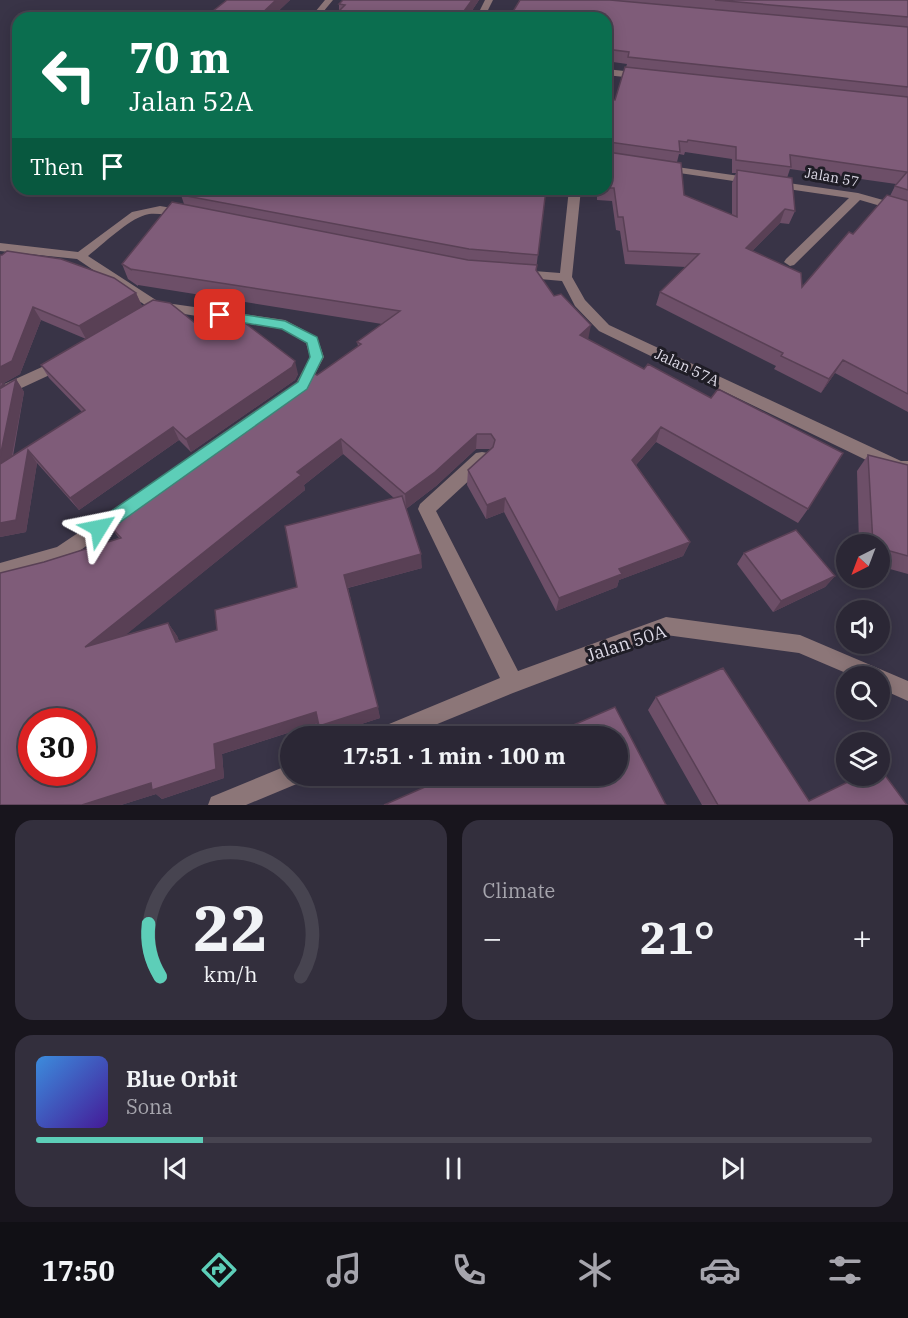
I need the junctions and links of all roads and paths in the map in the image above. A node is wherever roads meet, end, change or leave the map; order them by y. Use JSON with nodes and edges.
{"nodes":[{"id":1,"x":329,"y":0,"type":"edge"},
{"id":2,"x":319,"y":12,"type":"edge"},
{"id":3,"x":612,"y":73,"type":"edge"},
{"id":4,"x":652,"y":77,"type":"edge"},
{"id":5,"x":653,"y":166,"type":"edge"},
{"id":6,"x":574,"y":195,"type":"edge"},
{"id":7,"x":858,"y":196,"type":"junction"},
{"id":8,"x":908,"y":211,"type":"edge"},
{"id":9,"x":194,"y":215,"type":"edge"},
{"id":10,"x":0,"y":247,"type":"edge"},
{"id":11,"x":80,"y":256,"type":"junction"},
{"id":12,"x":790,"y":262,"type":"dead end"},
{"id":13,"x":512,"y":273,"type":"edge"},
{"id":14,"x":566,"y":277,"type":"junction"},
{"id":15,"x":75,"y":355,"type":"edge"},
{"id":16,"x":0,"y":392,"type":"edge"},
{"id":17,"x":284,"y":399,"type":"edge"},
{"id":18,"x":235,"y":433,"type":"edge"},
{"id":19,"x":484,"y":456,"type":"edge"},
{"id":20,"x":908,"y":468,"type":"edge"},
{"id":21,"x":0,"y":571,"type":"edge"},
{"id":22,"x":851,"y":666,"type":"edge"},
{"id":23,"x":513,"y":683,"type":"junction"},
{"id":24,"x":890,"y":683,"type":"edge"},
{"id":25,"x":908,"y":691,"type":"edge"},
{"id":26,"x":408,"y":726,"type":"edge"},
{"id":27,"x":280,"y":780,"type":"edge"},
{"id":28,"x":219,"y":805,"type":"edge"}],
"edges":[{"from":1,"to":2,"type":"street"},
{"from":3,"to":4,"type":"street"},
{"from":5,"to":7,"type":"street","name":"Jalan 57"},
{"from":6,"to":14,"type":"street"},
{"from":7,"to":8,"type":"street","name":"Jalan 57"},
{"from":7,"to":12,"type":"street"},
{"from":9,"to":11,"type":"street"},
{"from":10,"to":11,"type":"street"},
{"from":11,"to":17,"type":"street"},
{"from":13,"to":14,"type":"street"},
{"from":14,"to":20,"type":"street","name":"Jalan 57A"},
{"from":15,"to":16,"type":"street"},
{"from":18,"to":21,"type":"street"},
{"from":19,"to":23,"type":"street"},
{"from":22,"to":23,"type":"street","name":"Jalan 50A"},
{"from":23,"to":26,"type":"street","name":"Jalan 50A"},
{"from":24,"to":25,"type":"street","name":"Jalan 50A"},
{"from":27,"to":28,"type":"street"}]}
